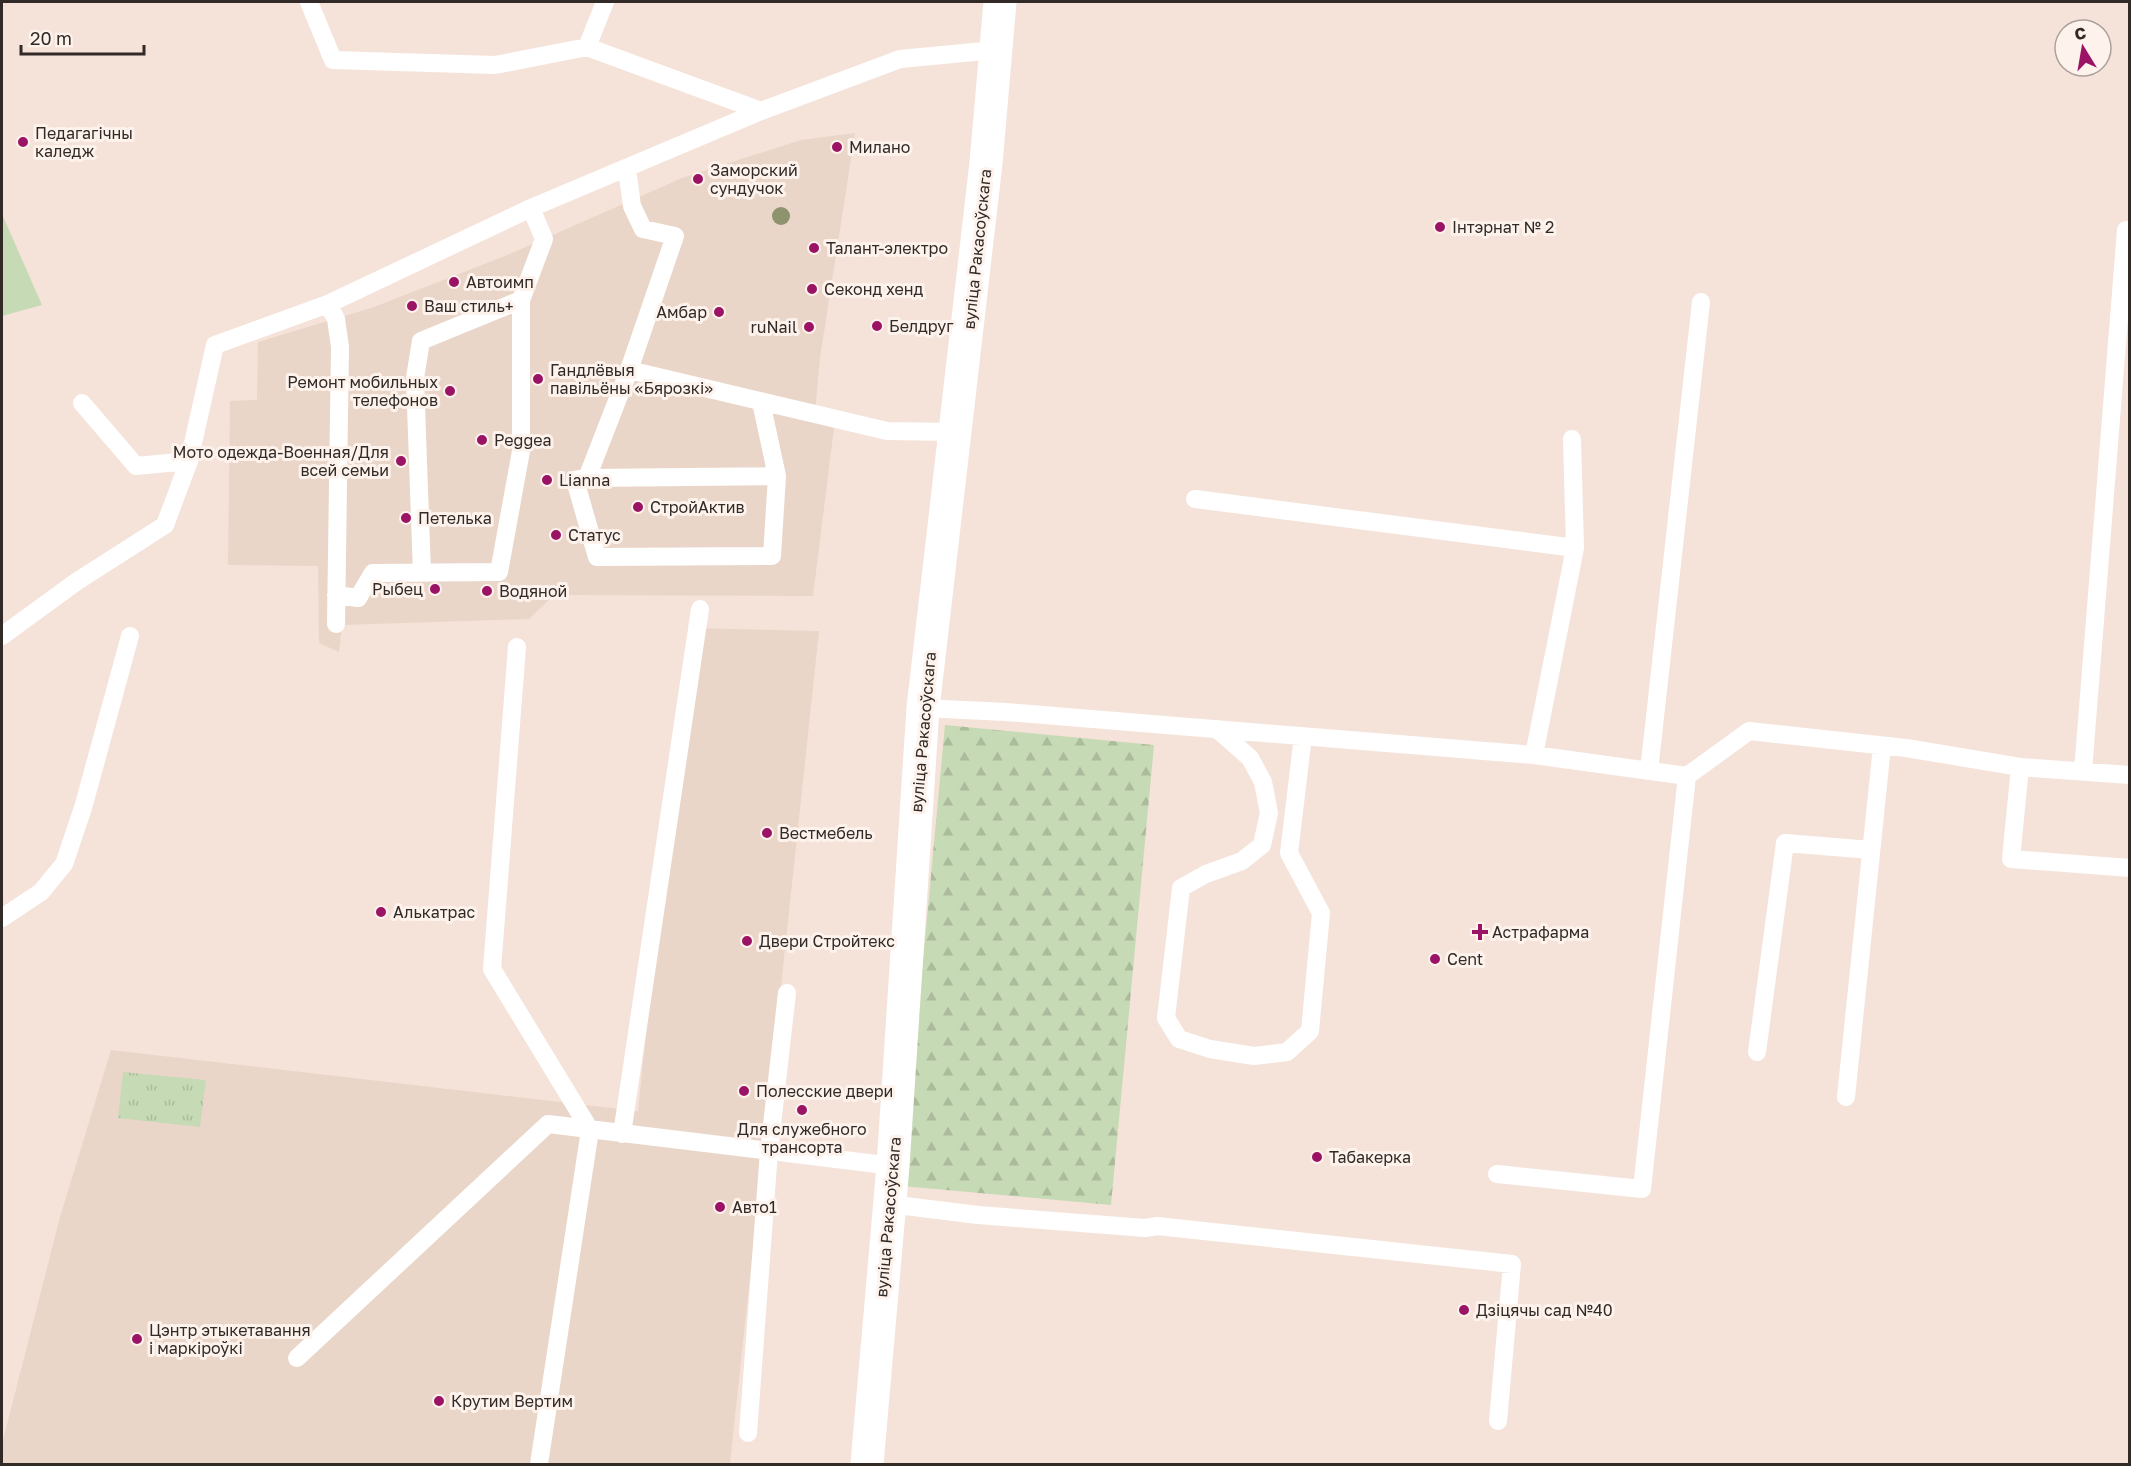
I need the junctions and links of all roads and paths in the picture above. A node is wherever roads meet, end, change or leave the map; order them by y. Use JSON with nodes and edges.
{"nodes":[{"id":1,"x":309,"y":2,"type":"edge"},
{"id":2,"x":605,"y":2,"type":"edge"},
{"id":3,"x":1000,"y":2,"type":"edge"},
{"id":4,"x":587,"y":47,"type":"junction"},
{"id":5,"x":995,"y":50,"type":"junction"},
{"id":6,"x":761,"y":111,"type":"junction"},
{"id":7,"x":627,"y":169,"type":"junction"},
{"id":8,"x":531,"y":208,"type":"junction"},
{"id":9,"x":2126,"y":230,"type":"dead end"},
{"id":10,"x":521,"y":300,"type":"junction"},
{"id":11,"x":1701,"y":302,"type":"dead end"},
{"id":12,"x":328,"y":304,"type":"junction"},
{"id":13,"x":629,"y":370,"type":"junction"},
{"id":14,"x":761,"y":402,"type":"junction"},
{"id":15,"x":82,"y":403,"type":"dead end"},
{"id":16,"x":956,"y":432,"type":"junction"},
{"id":17,"x":1572,"y":439,"type":"dead end"},
{"id":18,"x":189,"y":461,"type":"junction"},
{"id":19,"x":777,"y":476,"type":"junction"},
{"id":20,"x":587,"y":478,"type":"junction"},
{"id":21,"x":1195,"y":499,"type":"dead end"},
{"id":22,"x":1575,"y":548,"type":"junction"},
{"id":23,"x":422,"y":573,"type":"junction"},
{"id":24,"x":336,"y":595,"type":"junction"},
{"id":25,"x":700,"y":609,"type":"dead end"},
{"id":26,"x":336,"y":624,"type":"dead end"},
{"id":27,"x":2,"y":636,"type":"edge"},
{"id":28,"x":130,"y":636,"type":"dead end"},
{"id":29,"x":517,"y":646,"type":"dead end"},
{"id":30,"x":922,"y":708,"type":"junction"},
{"id":31,"x":1217,"y":729,"type":"junction"},
{"id":32,"x":1303,"y":736,"type":"junction"},
{"id":33,"x":1882,"y":746,"type":"junction"},
{"id":34,"x":1534,"y":755,"type":"junction"},
{"id":35,"x":2020,"y":767,"type":"junction"},
{"id":36,"x":1649,"y":771,"type":"junction"},
{"id":37,"x":2083,"y":771,"type":"junction"},
{"id":38,"x":2130,"y":775,"type":"edge"},
{"id":39,"x":1687,"y":776,"type":"junction"},
{"id":40,"x":1871,"y":850,"type":"junction"},
{"id":41,"x":2130,"y":868,"type":"edge"},
{"id":42,"x":2,"y":918,"type":"edge"},
{"id":43,"x":788,"y":993,"type":"dead end"},
{"id":44,"x":1757,"y":1052,"type":"dead end"},
{"id":45,"x":1846,"y":1097,"type":"dead end"},
{"id":46,"x":590,"y":1130,"type":"junction"},
{"id":47,"x":622,"y":1134,"type":"junction"},
{"id":48,"x":769,"y":1151,"type":"junction"},
{"id":49,"x":893,"y":1166,"type":"junction"},
{"id":50,"x":1497,"y":1174,"type":"dead end"},
{"id":51,"x":889,"y":1204,"type":"junction"},
{"id":52,"x":297,"y":1358,"type":"dead end"},
{"id":53,"x":1498,"y":1421,"type":"dead end"},
{"id":54,"x":748,"y":1433,"type":"dead end"},
{"id":55,"x":539,"y":1464,"type":"edge"},
{"id":56,"x":867,"y":1464,"type":"edge"}],
"edges":[{"from":1,"to":4,"type":"lane"},
{"from":2,"to":4,"type":"lane"},
{"from":3,"to":5,"type":"main road","name":"вуліца Ракасоўскага"},
{"from":4,"to":6,"type":"lane"},
{"from":5,"to":6,"type":"lane"},
{"from":5,"to":16,"type":"main road","name":"вуліца Ракасоўскага"},
{"from":6,"to":7,"type":"lane"},
{"from":7,"to":8,"type":"lane"},
{"from":7,"to":13,"type":"lane"},
{"from":8,"to":10,"type":"lane"},
{"from":8,"to":12,"type":"lane"},
{"from":9,"to":37,"type":"lane"},
{"from":10,"to":23,"type":"lane"},
{"from":10,"to":23,"type":"lane"},
{"from":11,"to":36,"type":"lane"},
{"from":12,"to":18,"type":"lane"},
{"from":12,"to":24,"type":"lane"},
{"from":13,"to":14,"type":"lane"},
{"from":13,"to":20,"type":"lane"},
{"from":14,"to":16,"type":"lane"},
{"from":14,"to":19,"type":"lane"},
{"from":15,"to":18,"type":"lane"},
{"from":16,"to":30,"type":"main road","name":"вуліца Ракасоўскага"},
{"from":17,"to":22,"type":"lane"},
{"from":18,"to":27,"type":"lane"},
{"from":19,"to":20,"type":"lane"},
{"from":19,"to":20,"type":"lane"},
{"from":21,"to":22,"type":"lane"},
{"from":22,"to":34,"type":"lane"},
{"from":23,"to":24,"type":"lane"},
{"from":24,"to":26,"type":"lane"},
{"from":25,"to":47,"type":"lane"},
{"from":28,"to":42,"type":"lane"},
{"from":29,"to":46,"type":"lane"},
{"from":30,"to":31,"type":"lane"},
{"from":30,"to":49,"type":"main road","name":"вуліца Ракасоўскага"},
{"from":31,"to":32,"type":"lane"},
{"from":31,"to":32,"type":"lane"},
{"from":32,"to":34,"type":"lane"},
{"from":33,"to":35,"type":"lane"},
{"from":33,"to":39,"type":"lane"},
{"from":33,"to":40,"type":"lane"},
{"from":34,"to":36,"type":"lane"},
{"from":35,"to":37,"type":"lane"},
{"from":35,"to":41,"type":"lane"},
{"from":36,"to":39,"type":"lane"},
{"from":37,"to":38,"type":"lane"},
{"from":39,"to":50,"type":"lane"},
{"from":40,"to":44,"type":"lane"},
{"from":40,"to":45,"type":"lane"},
{"from":43,"to":48,"type":"lane"},
{"from":46,"to":47,"type":"lane"},
{"from":46,"to":52,"type":"lane"},
{"from":46,"to":55,"type":"lane"},
{"from":47,"to":48,"type":"lane"},
{"from":48,"to":49,"type":"lane"},
{"from":48,"to":54,"type":"lane"},
{"from":49,"to":51,"type":"main road","name":"вуліца Ракасоўскага"},
{"from":51,"to":53,"type":"lane"},
{"from":51,"to":56,"type":"main road","name":"вуліца Ракасоўскага"}]}
